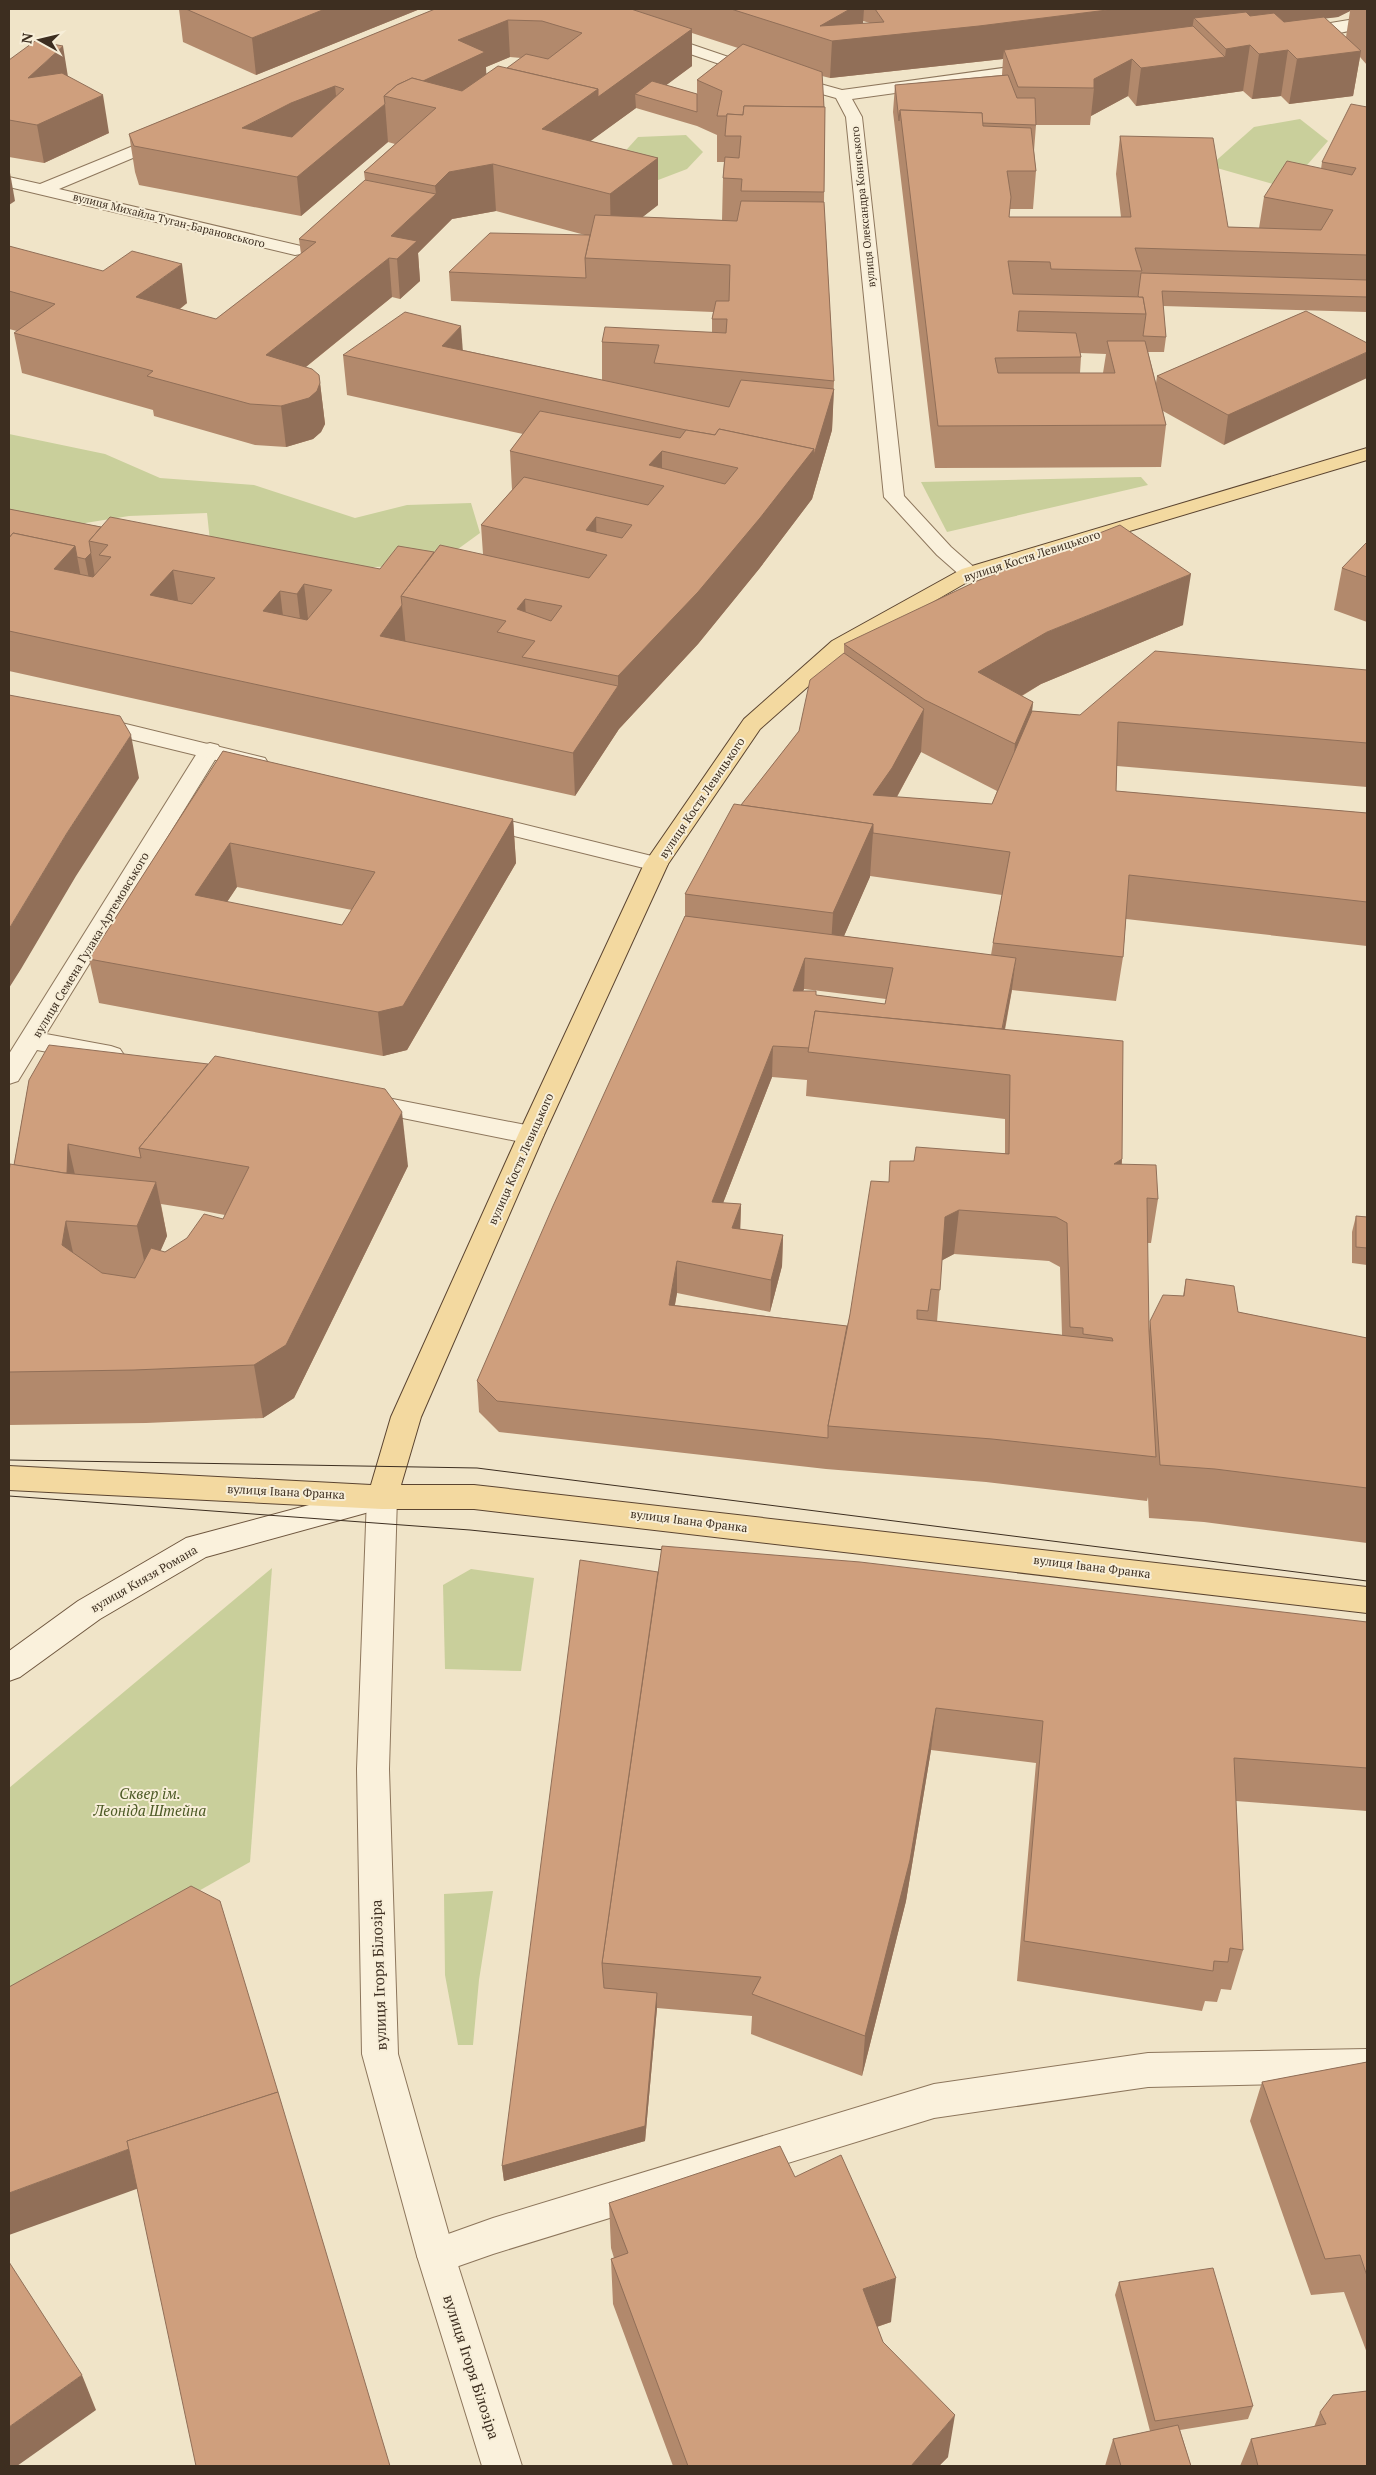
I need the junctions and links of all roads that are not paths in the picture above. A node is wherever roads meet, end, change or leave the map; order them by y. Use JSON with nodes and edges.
{"nodes":[{"id":1,"x":1367,"y":22,"type":"edge"},
{"id":2,"x":645,"y":34,"type":"edge"},
{"id":3,"x":1283,"y":36,"type":"edge"},
{"id":4,"x":1057,"y":66,"type":"edge"},
{"id":5,"x":842,"y":95,"type":"junction"},
{"id":6,"x":178,"y":133,"type":"edge"},
{"id":7,"x":9,"y":182,"type":"edge"},
{"id":8,"x":44,"y":190,"type":"junction"},
{"id":9,"x":301,"y":245,"type":"dead end"},
{"id":10,"x":1367,"y":454,"type":"edge"},
{"id":11,"x":969,"y":573,"type":"junction"},
{"id":12,"x":76,"y":719,"type":"edge"},
{"id":13,"x":210,"y":750,"type":"junction"},
{"id":14,"x":276,"y":767,"type":"edge"},
{"id":15,"x":454,"y":814,"type":"edge"},
{"id":16,"x":656,"y":864,"type":"junction"},
{"id":17,"x":30,"y":1040,"type":"junction"},
{"id":18,"x":137,"y":1060,"type":"edge"},
{"id":19,"x":9,"y":1075,"type":"edge"},
{"id":20,"x":340,"y":1097,"type":"edge"},
{"id":21,"x":531,"y":1135,"type":"junction"},
{"id":22,"x":9,"y":1478,"type":"edge"},
{"id":23,"x":382,"y":1497,"type":"junction"},
{"id":24,"x":1367,"y":1600,"type":"edge"},
{"id":25,"x":9,"y":1668,"type":"edge"},
{"id":26,"x":1367,"y":2065,"type":"edge"},
{"id":27,"x":436,"y":2256,"type":"junction"},
{"id":28,"x":502,"y":2466,"type":"edge"}],
"edges":[{"from":1,"to":3,"type":"street"},
{"from":2,"to":5,"type":"street"},
{"from":4,"to":5,"type":"street"},
{"from":5,"to":11,"type":"street","name":"вулиця Олександра Кониського"},
{"from":6,"to":8,"type":"street","name":"вулиця Михайла Туган-Барановського"},
{"from":7,"to":8,"type":"street","name":"вулиця Михайла Туган-Барановського"},
{"from":8,"to":9,"type":"street","name":"вулиця Михайла Туган-Барановського"},
{"from":10,"to":11,"type":"main road","name":"вулиця Костя Левицького"},
{"from":11,"to":16,"type":"main road","name":"вулиця Костя Левицького"},
{"from":12,"to":13,"type":"street"},
{"from":13,"to":14,"type":"street"},
{"from":13,"to":17,"type":"street","name":"вулиця Семена Гулака-Артемовського"},
{"from":15,"to":16,"type":"street"},
{"from":16,"to":21,"type":"main road","name":"вулиця Костя Левицького"},
{"from":17,"to":18,"type":"street","name":"вулиця Семена Гулака-Артемовського"},
{"from":17,"to":19,"type":"street"},
{"from":20,"to":21,"type":"street"},
{"from":21,"to":23,"type":"main road","name":"вулиця Костя Левицького"},
{"from":22,"to":23,"type":"main road","name":"вулиця Івана Франка"},
{"from":23,"to":24,"type":"main road","name":"вулиця Івана Франка"},
{"from":23,"to":25,"type":"street","name":"вулиця Князя Романа"},
{"from":23,"to":27,"type":"street","name":"вулиця Ігоря Білозіра"},
{"from":26,"to":27,"type":"street"},
{"from":27,"to":28,"type":"street","name":"вулиця Ігоря Білозіра"}]}
